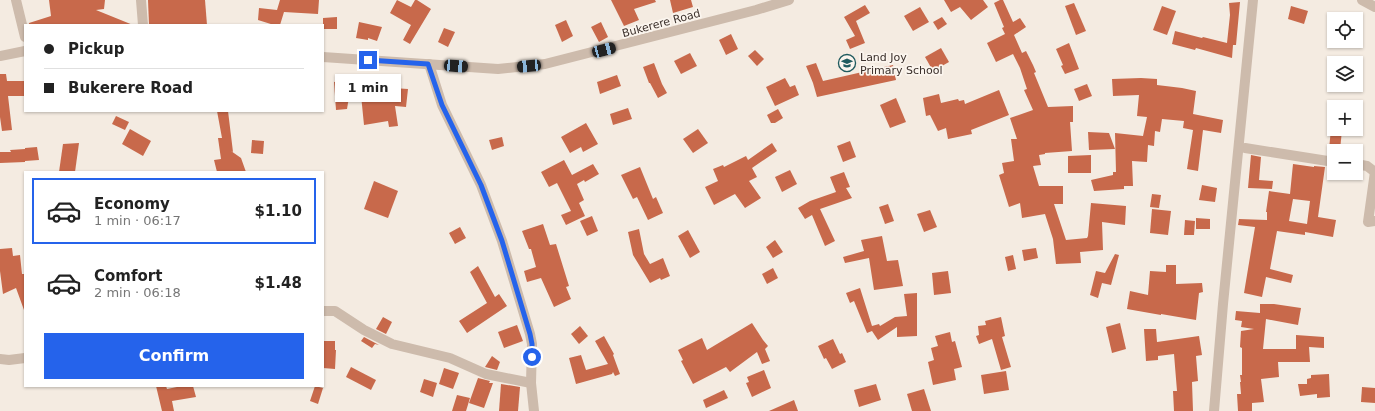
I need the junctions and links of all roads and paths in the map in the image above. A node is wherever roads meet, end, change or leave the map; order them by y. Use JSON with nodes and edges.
{"nodes":[{"id":1,"x":16,"y":0,"type":"edge"},
{"id":2,"x":141,"y":0,"type":"edge"},
{"id":3,"x":788,"y":0,"type":"edge"},
{"id":4,"x":1253,"y":0,"type":"edge"},
{"id":5,"x":1362,"y":0,"type":"edge"},
{"id":6,"x":1375,"y":7,"type":"edge"},
{"id":7,"x":143,"y":24,"type":"edge"},
{"id":8,"x":24,"y":33,"type":"edge"},
{"id":9,"x":24,"y":51,"type":"edge"},
{"id":10,"x":0,"y":56,"type":"edge"},
{"id":11,"x":324,"y":57,"type":"edge"},
{"id":12,"x":428,"y":64,"type":"junction"},
{"id":13,"x":1245,"y":148,"type":"dead end"},
{"id":14,"x":1327,"y":161,"type":"edge"},
{"id":15,"x":1363,"y":165,"type":"edge"},
{"id":16,"x":1375,"y":172,"type":"edge"},
{"id":17,"x":1375,"y":221,"type":"edge"},
{"id":18,"x":324,"y":311,"type":"edge"},
{"id":19,"x":24,"y":358,"type":"edge"},
{"id":20,"x":0,"y":359,"type":"edge"},
{"id":21,"x":531,"y":383,"type":"junction"},
{"id":22,"x":534,"y":411,"type":"edge"},
{"id":23,"x":1214,"y":411,"type":"edge"}],
"edges":[{"from":1,"to":8,"type":"street"},
{"from":2,"to":7,"type":"street"},
{"from":3,"to":12,"type":"street","name":"Bukerere Road"},
{"from":4,"to":23,"type":"street"},
{"from":5,"to":6,"type":"street"},
{"from":9,"to":10,"type":"street"},
{"from":11,"to":12,"type":"street","name":"Bukerere Road"},
{"from":12,"to":21,"type":"street"},
{"from":13,"to":14,"type":"street"},
{"from":15,"to":16,"type":"street"},
{"from":16,"to":17,"type":"street"},
{"from":18,"to":21,"type":"street"},
{"from":19,"to":20,"type":"street"},
{"from":21,"to":22,"type":"street"}]}
